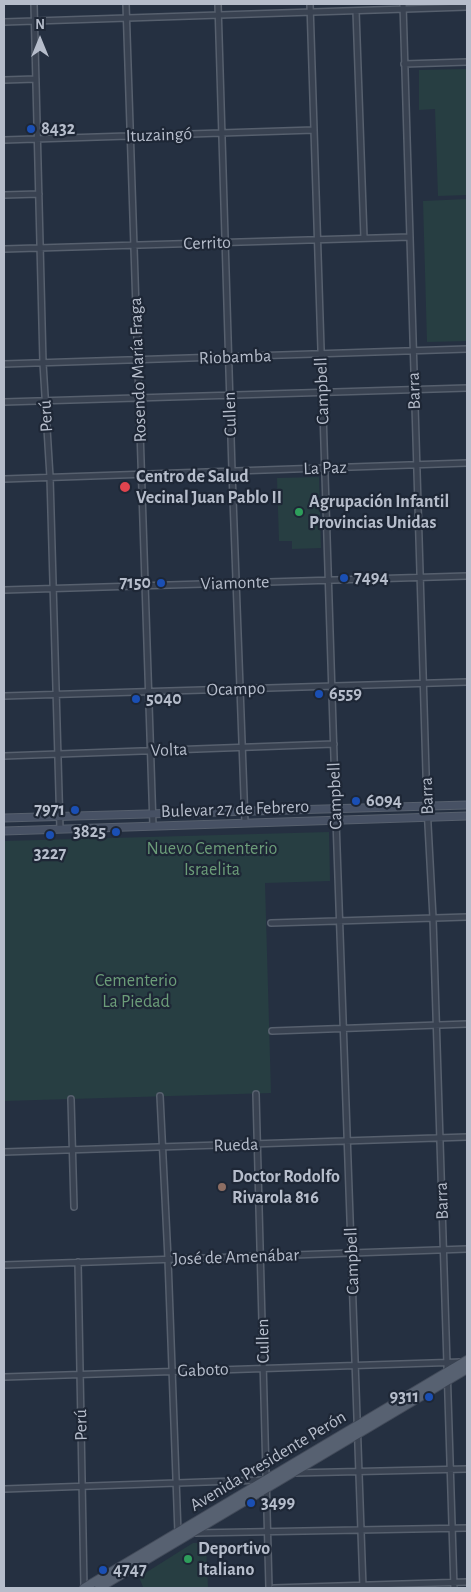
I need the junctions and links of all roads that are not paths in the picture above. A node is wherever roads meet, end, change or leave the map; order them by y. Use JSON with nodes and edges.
{"nodes":[{"id":1,"x":34,"y":4,"type":"edge"},
{"id":2,"x":126,"y":4,"type":"edge"},
{"id":3,"x":218,"y":4,"type":"edge"},
{"id":4,"x":310,"y":4,"type":"edge"},
{"id":5,"x":403,"y":7,"type":"edge"},
{"id":6,"x":467,"y":7,"type":"edge"},
{"id":7,"x":356,"y":11,"type":"junction"},
{"id":8,"x":311,"y":12,"type":"junction"},
{"id":9,"x":218,"y":15,"type":"junction"},
{"id":10,"x":127,"y":18,"type":"junction"},
{"id":11,"x":34,"y":21,"type":"junction"},
{"id":12,"x":4,"y":22,"type":"edge"},
{"id":13,"x":467,"y":62,"type":"edge"},
{"id":14,"x":404,"y":64,"type":"junction"},
{"id":15,"x":36,"y":79,"type":"junction"},
{"id":16,"x":4,"y":80,"type":"edge"},
{"id":17,"x":314,"y":130,"type":"junction"},
{"id":18,"x":222,"y":133,"type":"junction"},
{"id":19,"x":130,"y":136,"type":"junction"},
{"id":20,"x":38,"y":139,"type":"junction"},
{"id":21,"x":4,"y":140,"type":"edge"},
{"id":22,"x":39,"y":194,"type":"junction"},
{"id":23,"x":4,"y":195,"type":"edge"},
{"id":24,"x":410,"y":237,"type":"junction"},
{"id":25,"x":364,"y":238,"type":"junction"},
{"id":26,"x":318,"y":240,"type":"junction"},
{"id":27,"x":225,"y":242,"type":"junction"},
{"id":28,"x":134,"y":245,"type":"junction"},
{"id":29,"x":41,"y":248,"type":"junction"},
{"id":30,"x":4,"y":250,"type":"edge"},
{"id":31,"x":467,"y":349,"type":"edge"},
{"id":32,"x":413,"y":351,"type":"junction"},
{"id":33,"x":321,"y":354,"type":"junction"},
{"id":34,"x":228,"y":357,"type":"junction"},
{"id":35,"x":138,"y":360,"type":"junction"},
{"id":36,"x":43,"y":363,"type":"junction"},
{"id":37,"x":4,"y":364,"type":"edge"},
{"id":38,"x":467,"y":388,"type":"edge"},
{"id":39,"x":414,"y":390,"type":"junction"},
{"id":40,"x":322,"y":392,"type":"junction"},
{"id":41,"x":230,"y":395,"type":"junction"},
{"id":42,"x":139,"y":398,"type":"junction"},
{"id":43,"x":46,"y":401,"type":"junction"},
{"id":44,"x":4,"y":402,"type":"edge"},
{"id":45,"x":467,"y":464,"type":"edge"},
{"id":46,"x":417,"y":465,"type":"junction"},
{"id":47,"x":325,"y":468,"type":"junction"},
{"id":48,"x":232,"y":471,"type":"junction"},
{"id":49,"x":141,"y":474,"type":"junction"},
{"id":50,"x":50,"y":477,"type":"junction"},
{"id":51,"x":4,"y":479,"type":"edge"},
{"id":52,"x":467,"y":576,"type":"edge"},
{"id":53,"x":420,"y":578,"type":"junction"},
{"id":54,"x":328,"y":580,"type":"junction"},
{"id":55,"x":236,"y":583,"type":"junction"},
{"id":56,"x":145,"y":586,"type":"junction"},
{"id":57,"x":53,"y":589,"type":"junction"},
{"id":58,"x":4,"y":590,"type":"edge"},
{"id":59,"x":467,"y":682,"type":"edge"},
{"id":60,"x":423,"y":683,"type":"junction"},
{"id":61,"x":332,"y":686,"type":"junction"},
{"id":62,"x":240,"y":689,"type":"junction"},
{"id":63,"x":148,"y":692,"type":"junction"},
{"id":64,"x":56,"y":694,"type":"junction"},
{"id":65,"x":4,"y":696,"type":"edge"},
{"id":66,"x":334,"y":744,"type":"junction"},
{"id":67,"x":242,"y":748,"type":"junction"},
{"id":68,"x":150,"y":751,"type":"junction"},
{"id":69,"x":58,"y":754,"type":"junction"},
{"id":70,"x":4,"y":756,"type":"edge"},
{"id":71,"x":467,"y":805,"type":"edge"},
{"id":72,"x":427,"y":806,"type":"junction"},
{"id":73,"x":336,"y":808,"type":"junction"},
{"id":74,"x":244,"y":811,"type":"junction"},
{"id":75,"x":152,"y":814,"type":"junction"},
{"id":76,"x":467,"y":816,"type":"edge"},
{"id":77,"x":60,"y":817,"type":"junction"},
{"id":78,"x":4,"y":818,"type":"edge"},
{"id":79,"x":428,"y":818,"type":"junction"},
{"id":80,"x":336,"y":820,"type":"junction"},
{"id":81,"x":245,"y":823,"type":"junction"},
{"id":82,"x":153,"y":826,"type":"junction"},
{"id":83,"x":60,"y":829,"type":"junction"},
{"id":84,"x":4,"y":831,"type":"edge"},
{"id":85,"x":467,"y":917,"type":"edge"},
{"id":86,"x":432,"y":918,"type":"junction"},
{"id":87,"x":340,"y":921,"type":"junction"},
{"id":88,"x":271,"y":923,"type":"dead end"},
{"id":89,"x":467,"y":1024,"type":"edge"},
{"id":90,"x":436,"y":1025,"type":"junction"},
{"id":91,"x":344,"y":1028,"type":"junction"},
{"id":92,"x":272,"y":1031,"type":"dead end"},
{"id":93,"x":256,"y":1094,"type":"dead end"},
{"id":94,"x":160,"y":1096,"type":"dead end"},
{"id":95,"x":71,"y":1099,"type":"dead end"},
{"id":96,"x":467,"y":1137,"type":"edge"},
{"id":97,"x":440,"y":1138,"type":"junction"},
{"id":98,"x":348,"y":1141,"type":"junction"},
{"id":99,"x":258,"y":1144,"type":"junction"},
{"id":100,"x":162,"y":1147,"type":"junction"},
{"id":101,"x":72,"y":1150,"type":"junction"},
{"id":102,"x":4,"y":1152,"type":"edge"},
{"id":103,"x":74,"y":1207,"type":"dead end"},
{"id":104,"x":467,"y":1249,"type":"edge"},
{"id":105,"x":443,"y":1250,"type":"junction"},
{"id":106,"x":352,"y":1253,"type":"junction"},
{"id":107,"x":261,"y":1256,"type":"junction"},
{"id":108,"x":168,"y":1259,"type":"junction"},
{"id":109,"x":78,"y":1262,"type":"junction"},
{"id":110,"x":4,"y":1265,"type":"edge"},
{"id":111,"x":448,"y":1362,"type":"junction"},
{"id":112,"x":466,"y":1364,"type":"edge"},
{"id":113,"x":356,"y":1365,"type":"junction"},
{"id":114,"x":263,"y":1368,"type":"junction"},
{"id":115,"x":172,"y":1371,"type":"junction"},
{"id":116,"x":448,"y":1371,"type":"junction"},
{"id":117,"x":80,"y":1374,"type":"junction"},
{"id":118,"x":4,"y":1377,"type":"edge"},
{"id":119,"x":448,"y":1380,"type":"junction"},
{"id":120,"x":358,"y":1425,"type":"junction"},
{"id":121,"x":358,"y":1434,"type":"junction"},
{"id":122,"x":467,"y":1469,"type":"edge"},
{"id":123,"x":451,"y":1470,"type":"junction"},
{"id":124,"x":359,"y":1472,"type":"junction"},
{"id":125,"x":292,"y":1474,"type":"junction"},
{"id":126,"x":266,"y":1480,"type":"junction"},
{"id":127,"x":176,"y":1483,"type":"junction"},
{"id":128,"x":82,"y":1486,"type":"junction"},
{"id":129,"x":266,"y":1488,"type":"junction"},
{"id":130,"x":4,"y":1489,"type":"edge"},
{"id":131,"x":453,"y":1528,"type":"junction"},
{"id":132,"x":467,"y":1528,"type":"edge"},
{"id":133,"x":361,"y":1530,"type":"junction"},
{"id":134,"x":178,"y":1532,"type":"junction"},
{"id":135,"x":268,"y":1532,"type":"junction"},
{"id":136,"x":192,"y":1533,"type":"junction"},
{"id":137,"x":178,"y":1541,"type":"junction"},
{"id":138,"x":467,"y":1582,"type":"edge"},
{"id":139,"x":454,"y":1585,"type":"edge"},
{"id":140,"x":363,"y":1587,"type":"edge"},
{"id":141,"x":84,"y":1588,"type":"edge"},
{"id":142,"x":98,"y":1588,"type":"edge"},
{"id":143,"x":269,"y":1588,"type":"edge"},
{"id":144,"x":274,"y":1588,"type":"edge"}],
"edges":[{"from":1,"to":11,"type":"street","name":"Perú"},
{"from":2,"to":10,"type":"street","name":"Rosendo María Fraga"},
{"from":3,"to":9,"type":"street","name":"Cullen"},
{"from":4,"to":8,"type":"street","name":"Campbell"},
{"from":5,"to":6,"type":"street"},
{"from":5,"to":7,"type":"street"},
{"from":5,"to":14,"type":"street","name":"Barra"},
{"from":7,"to":8,"type":"street"},
{"from":7,"to":25,"type":"street"},
{"from":8,"to":9,"type":"street"},
{"from":8,"to":17,"type":"street","name":"Campbell"},
{"from":9,"to":10,"type":"street"},
{"from":9,"to":18,"type":"street","name":"Cullen"},
{"from":10,"to":11,"type":"street"},
{"from":10,"to":19,"type":"street","name":"Rosendo María Fraga"},
{"from":11,"to":12,"type":"street"},
{"from":11,"to":15,"type":"street","name":"Perú"},
{"from":13,"to":14,"type":"street"},
{"from":14,"to":24,"type":"street","name":"Barra"},
{"from":15,"to":16,"type":"street"},
{"from":15,"to":20,"type":"street","name":"Perú"},
{"from":17,"to":18,"type":"street","name":"Ituzaingó"},
{"from":17,"to":26,"type":"street","name":"Campbell"},
{"from":18,"to":19,"type":"street","name":"Ituzaingó"},
{"from":18,"to":27,"type":"street","name":"Cullen"},
{"from":19,"to":20,"type":"street","name":"Ituzaingó"},
{"from":19,"to":28,"type":"street","name":"Rosendo María Fraga"},
{"from":20,"to":21,"type":"street","name":"Ituzaingó"},
{"from":20,"to":22,"type":"street","name":"Perú"},
{"from":22,"to":23,"type":"street"},
{"from":22,"to":29,"type":"street","name":"Perú"},
{"from":24,"to":25,"type":"street","name":"Cerrito"},
{"from":24,"to":32,"type":"street","name":"Barra"},
{"from":25,"to":26,"type":"street","name":"Cerrito"},
{"from":26,"to":27,"type":"street","name":"Cerrito"},
{"from":26,"to":33,"type":"street","name":"Campbell"},
{"from":27,"to":28,"type":"street","name":"Cerrito"},
{"from":27,"to":34,"type":"street","name":"Cullen"},
{"from":28,"to":29,"type":"street","name":"Cerrito"},
{"from":28,"to":35,"type":"street","name":"Rosendo María Fraga"},
{"from":29,"to":30,"type":"street","name":"Cerrito"},
{"from":29,"to":36,"type":"street","name":"Perú"},
{"from":31,"to":32,"type":"street","name":"Riobamba"},
{"from":32,"to":33,"type":"street","name":"Riobamba"},
{"from":32,"to":39,"type":"street","name":"Barra"},
{"from":33,"to":34,"type":"street","name":"Riobamba"},
{"from":33,"to":40,"type":"street","name":"Campbell"},
{"from":34,"to":35,"type":"street","name":"Riobamba"},
{"from":34,"to":41,"type":"street","name":"Cullen"},
{"from":35,"to":36,"type":"street","name":"Riobamba"},
{"from":35,"to":42,"type":"street","name":"Rosendo María Fraga"},
{"from":36,"to":37,"type":"street","name":"Riobamba"},
{"from":36,"to":43,"type":"street","name":"Perú"},
{"from":38,"to":39,"type":"street"},
{"from":39,"to":40,"type":"street"},
{"from":39,"to":46,"type":"street","name":"Barra"},
{"from":40,"to":41,"type":"street"},
{"from":40,"to":47,"type":"street","name":"Campbell"},
{"from":41,"to":42,"type":"street"},
{"from":41,"to":48,"type":"street","name":"Cullen"},
{"from":42,"to":43,"type":"street"},
{"from":42,"to":49,"type":"street","name":"Rosendo María Fraga"},
{"from":43,"to":44,"type":"street"},
{"from":43,"to":50,"type":"street","name":"Perú"},
{"from":45,"to":46,"type":"street","name":"La Paz"},
{"from":46,"to":47,"type":"street","name":"La Paz"},
{"from":46,"to":53,"type":"street","name":"Barra"},
{"from":47,"to":48,"type":"street","name":"La Paz"},
{"from":47,"to":54,"type":"street","name":"Campbell"},
{"from":48,"to":49,"type":"street","name":"La Paz"},
{"from":48,"to":55,"type":"street","name":"Cullen"},
{"from":49,"to":50,"type":"street","name":"La Paz"},
{"from":49,"to":56,"type":"street","name":"Rosendo María Fraga"},
{"from":50,"to":51,"type":"street","name":"La Paz"},
{"from":50,"to":57,"type":"street","name":"Perú"},
{"from":52,"to":53,"type":"street","name":"Viamonte"},
{"from":53,"to":54,"type":"street","name":"Viamonte"},
{"from":53,"to":60,"type":"street","name":"Barra"},
{"from":54,"to":55,"type":"street","name":"Viamonte"},
{"from":54,"to":61,"type":"street","name":"Campbell"},
{"from":55,"to":56,"type":"street","name":"Viamonte"},
{"from":55,"to":62,"type":"street","name":"Cullen"},
{"from":56,"to":57,"type":"street","name":"Viamonte"},
{"from":56,"to":63,"type":"street","name":"Rosendo María Fraga"},
{"from":57,"to":58,"type":"street","name":"Viamonte"},
{"from":57,"to":64,"type":"street","name":"Perú"},
{"from":59,"to":60,"type":"street","name":"Ocampo"},
{"from":60,"to":61,"type":"street","name":"Ocampo"},
{"from":60,"to":72,"type":"street","name":"Barra"},
{"from":61,"to":62,"type":"street","name":"Ocampo"},
{"from":61,"to":66,"type":"street","name":"Campbell"},
{"from":62,"to":63,"type":"street","name":"Ocampo"},
{"from":62,"to":67,"type":"street","name":"Cullen"},
{"from":63,"to":64,"type":"street","name":"Ocampo"},
{"from":63,"to":68,"type":"street","name":"Rosendo María Fraga"},
{"from":64,"to":65,"type":"street","name":"Ocampo"},
{"from":64,"to":69,"type":"street","name":"Perú"},
{"from":66,"to":67,"type":"street","name":"Volta"},
{"from":66,"to":73,"type":"street","name":"Campbell"},
{"from":67,"to":68,"type":"street","name":"Volta"},
{"from":67,"to":74,"type":"street","name":"Cullen"},
{"from":68,"to":69,"type":"street","name":"Volta"},
{"from":68,"to":75,"type":"street","name":"Rosendo María Fraga"},
{"from":69,"to":70,"type":"street","name":"Volta"},
{"from":69,"to":77,"type":"street","name":"Perú"},
{"from":71,"to":72,"type":"main road","name":"Bulevar 27 de Febrero"},
{"from":72,"to":73,"type":"main road","name":"Bulevar 27 de Febrero"},
{"from":72,"to":79,"type":"street","name":"Barra"},
{"from":73,"to":74,"type":"main road","name":"Bulevar 27 de Febrero"},
{"from":73,"to":80,"type":"street","name":"Campbell"},
{"from":74,"to":75,"type":"main road","name":"Bulevar 27 de Febrero"},
{"from":74,"to":81,"type":"street","name":"Cullen"},
{"from":75,"to":77,"type":"main road","name":"Bulevar 27 de Febrero"},
{"from":75,"to":82,"type":"street","name":"Rosendo María Fraga"},
{"from":76,"to":79,"type":"main road","name":"Bulevar 27 de Febrero"},
{"from":77,"to":78,"type":"main road","name":"Bulevar 27 de Febrero"},
{"from":77,"to":83,"type":"street","name":"Perú"},
{"from":79,"to":80,"type":"main road","name":"Bulevar 27 de Febrero"},
{"from":79,"to":86,"type":"street","name":"Barra"},
{"from":80,"to":81,"type":"main road","name":"Bulevar 27 de Febrero"},
{"from":80,"to":87,"type":"street","name":"Campbell"},
{"from":81,"to":82,"type":"main road","name":"Bulevar 27 de Febrero"},
{"from":82,"to":83,"type":"main road","name":"Bulevar 27 de Febrero"},
{"from":83,"to":84,"type":"main road","name":"Bulevar 27 de Febrero"},
{"from":85,"to":86,"type":"street"},
{"from":86,"to":87,"type":"street"},
{"from":86,"to":90,"type":"street","name":"Barra"},
{"from":87,"to":88,"type":"street"},
{"from":87,"to":91,"type":"street","name":"Campbell"},
{"from":89,"to":90,"type":"street"},
{"from":90,"to":91,"type":"street"},
{"from":90,"to":97,"type":"street","name":"Barra"},
{"from":91,"to":92,"type":"street"},
{"from":91,"to":98,"type":"street","name":"Campbell"},
{"from":93,"to":99,"type":"street","name":"Cullen"},
{"from":94,"to":100,"type":"street"},
{"from":95,"to":101,"type":"street"},
{"from":96,"to":97,"type":"street","name":"Rueda"},
{"from":97,"to":98,"type":"street","name":"Rueda"},
{"from":97,"to":105,"type":"street","name":"Barra"},
{"from":98,"to":99,"type":"street","name":"Rueda"},
{"from":98,"to":106,"type":"street","name":"Campbell"},
{"from":99,"to":100,"type":"street","name":"Rueda"},
{"from":99,"to":107,"type":"street","name":"Cullen"},
{"from":100,"to":101,"type":"street","name":"Rueda"},
{"from":100,"to":108,"type":"street"},
{"from":101,"to":102,"type":"street","name":"Rueda"},
{"from":101,"to":103,"type":"street"},
{"from":104,"to":105,"type":"street","name":"José de Amenábar"},
{"from":105,"to":106,"type":"street","name":"José de Amenábar"},
{"from":105,"to":111,"type":"street","name":"Barra"},
{"from":106,"to":107,"type":"street","name":"José de Amenábar"},
{"from":106,"to":113,"type":"street","name":"Campbell"},
{"from":107,"to":108,"type":"street","name":"José de Amenábar"},
{"from":107,"to":114,"type":"street","name":"Cullen"},
{"from":108,"to":109,"type":"street","name":"José de Amenábar"},
{"from":108,"to":115,"type":"street"},
{"from":109,"to":110,"type":"street","name":"José de Amenábar"},
{"from":109,"to":117,"type":"street","name":"Perú"},
{"from":111,"to":112,"type":"street","name":"Gaboto"},
{"from":111,"to":113,"type":"street","name":"Gaboto"},
{"from":111,"to":116,"type":"street","name":"Barra"},
{"from":112,"to":116,"type":"main road","name":"Avenida Presidente Perón"},
{"from":112,"to":119,"type":"main road","name":"Avenida Presidente Perón"},
{"from":113,"to":114,"type":"street","name":"Gaboto"},
{"from":113,"to":120,"type":"street","name":"Campbell"},
{"from":114,"to":115,"type":"street","name":"Gaboto"},
{"from":114,"to":126,"type":"street","name":"Cullen"},
{"from":115,"to":117,"type":"street","name":"Gaboto"},
{"from":115,"to":127,"type":"street"},
{"from":116,"to":119,"type":"street","name":"Barra"},
{"from":116,"to":120,"type":"main road","name":"Avenida Presidente Perón"},
{"from":117,"to":118,"type":"street","name":"Gaboto"},
{"from":117,"to":128,"type":"street","name":"Perú"},
{"from":119,"to":121,"type":"main road","name":"Avenida Presidente Perón"},
{"from":119,"to":123,"type":"street","name":"Barra"},
{"from":120,"to":121,"type":"street","name":"Campbell"},
{"from":120,"to":126,"type":"main road","name":"Avenida Presidente Perón"},
{"from":121,"to":124,"type":"street","name":"Campbell"},
{"from":121,"to":125,"type":"main road","name":"Avenida Presidente Perón"},
{"from":122,"to":123,"type":"street"},
{"from":123,"to":124,"type":"street"},
{"from":123,"to":131,"type":"street","name":"Barra"},
{"from":124,"to":125,"type":"street"},
{"from":124,"to":133,"type":"street","name":"Campbell"},
{"from":125,"to":129,"type":"main road","name":"Avenida Presidente Perón"},
{"from":126,"to":127,"type":"street"},
{"from":126,"to":129,"type":"street","name":"Cullen"},
{"from":126,"to":134,"type":"main road","name":"Avenida Presidente Perón"},
{"from":127,"to":128,"type":"street"},
{"from":127,"to":134,"type":"street"},
{"from":128,"to":130,"type":"street"},
{"from":128,"to":141,"type":"street","name":"Perú"},
{"from":129,"to":135,"type":"street","name":"Cullen"},
{"from":129,"to":136,"type":"main road","name":"Avenida Presidente Perón"},
{"from":131,"to":132,"type":"street"},
{"from":131,"to":133,"type":"street"},
{"from":131,"to":139,"type":"street","name":"Barra"},
{"from":133,"to":135,"type":"street"},
{"from":133,"to":140,"type":"street","name":"Campbell"},
{"from":134,"to":137,"type":"street"},
{"from":134,"to":141,"type":"main road","name":"Avenida Presidente Perón"},
{"from":135,"to":136,"type":"street"},
{"from":135,"to":143,"type":"street","name":"Cullen"},
{"from":136,"to":137,"type":"main road","name":"Avenida Presidente Perón"},
{"from":137,"to":142,"type":"main road","name":"Avenida Presidente Perón"},
{"from":138,"to":139,"type":"street"},
{"from":139,"to":140,"type":"street"},
{"from":140,"to":144,"type":"street"}]}
